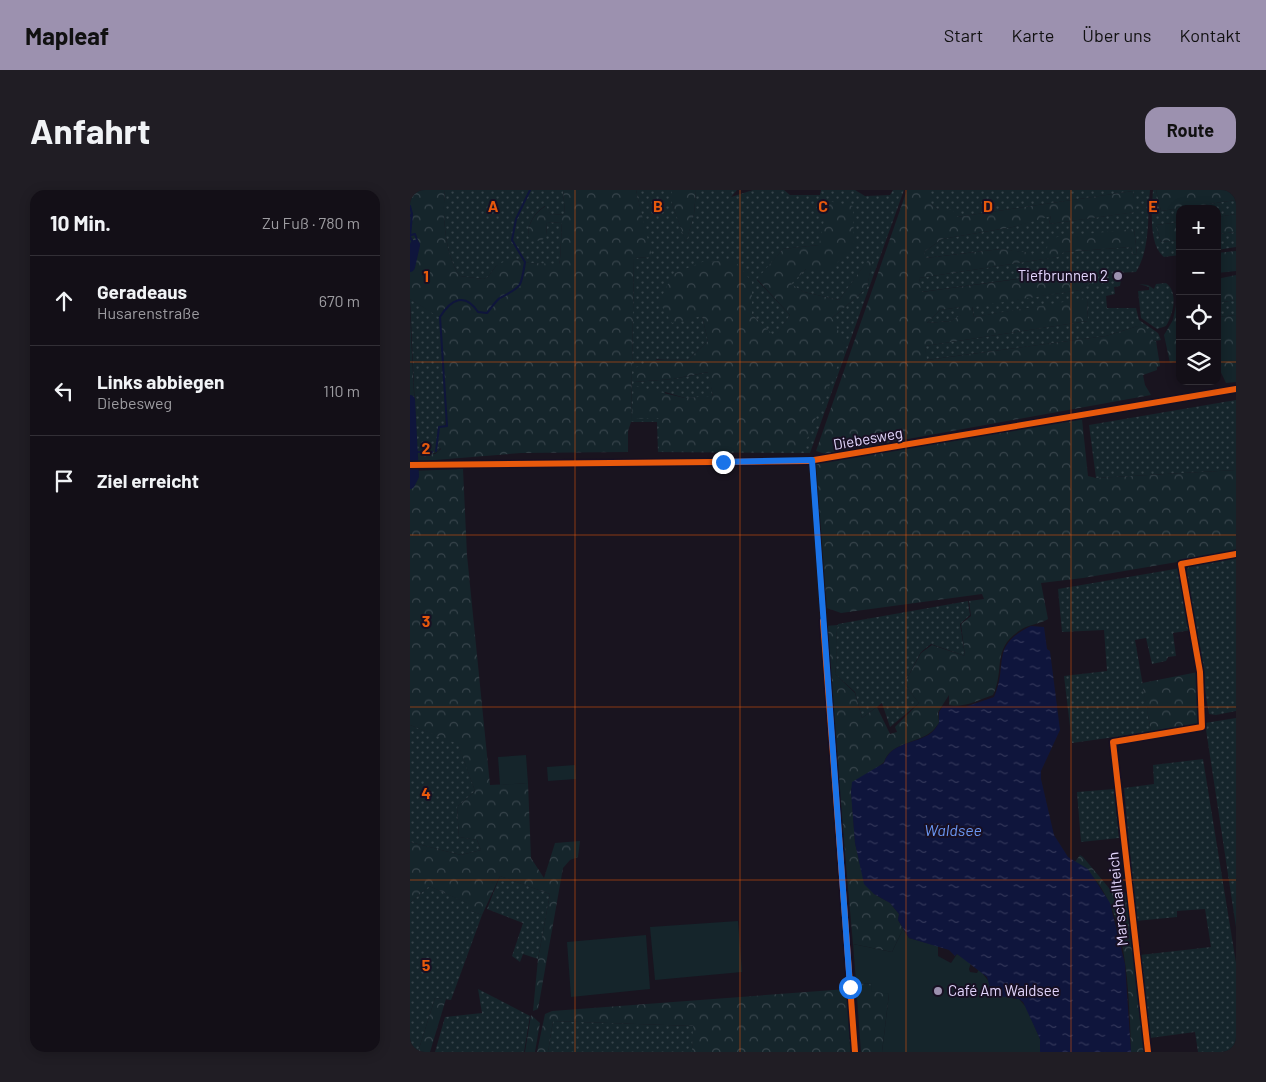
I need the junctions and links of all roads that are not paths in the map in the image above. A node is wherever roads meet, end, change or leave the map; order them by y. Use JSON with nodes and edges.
{"nodes":[{"id":1,"x":1236,"y":389,"type":"edge"},
{"id":2,"x":812,"y":460,"type":"junction"},
{"id":3,"x":410,"y":465,"type":"edge"},
{"id":4,"x":1114,"y":742,"type":"dead end"},
{"id":5,"x":855,"y":1052,"type":"edge"},
{"id":6,"x":1148,"y":1052,"type":"edge"}],
"edges":[{"from":1,"to":2,"type":"street","name":"Diebesweg"},
{"from":2,"to":3,"type":"street","name":"Diebesweg"},
{"from":2,"to":5,"type":"street"},
{"from":4,"to":6,"type":"street","name":"Marschallteich"}]}
